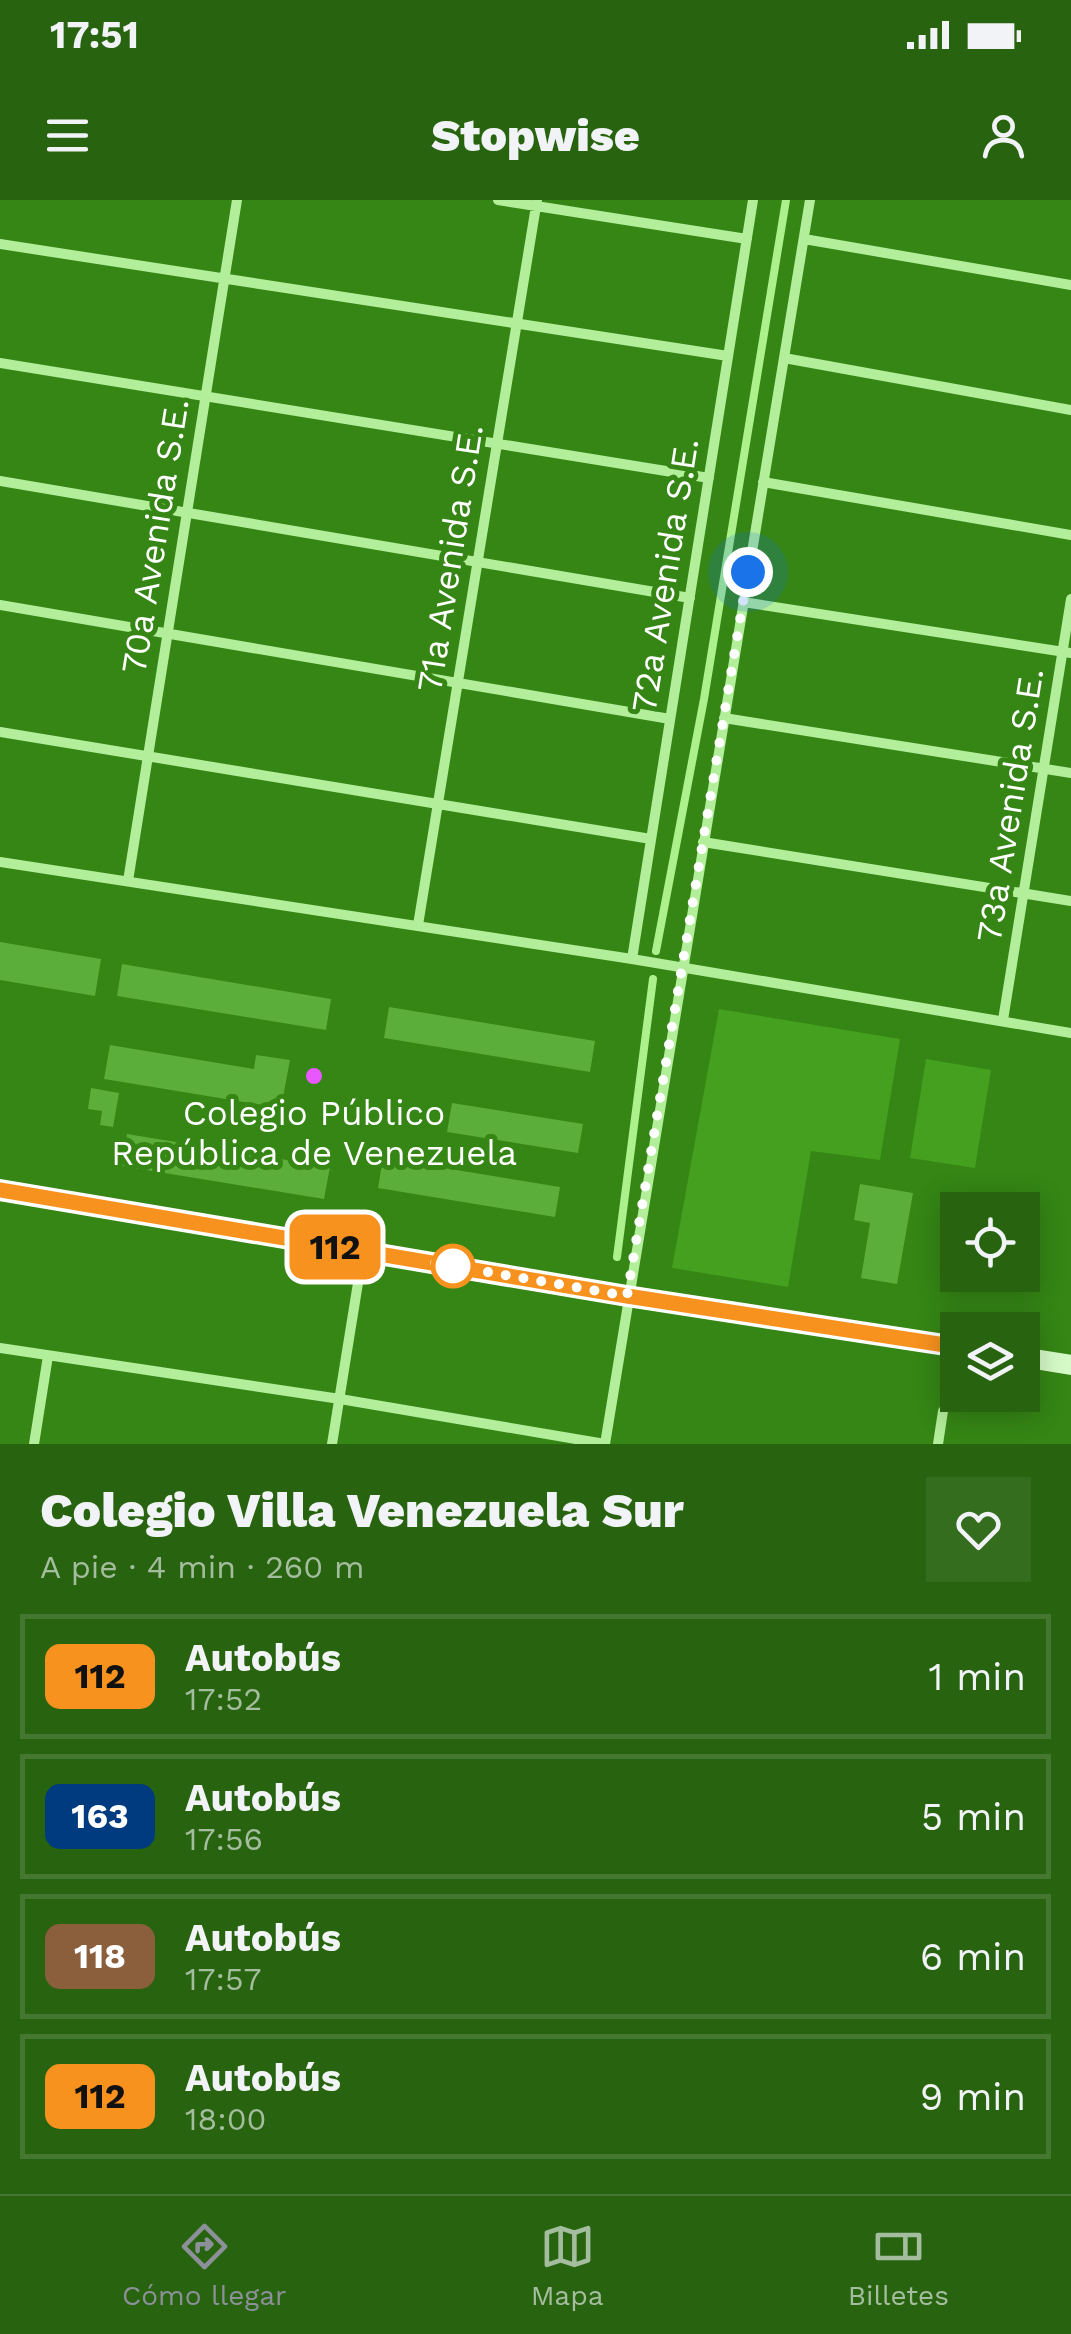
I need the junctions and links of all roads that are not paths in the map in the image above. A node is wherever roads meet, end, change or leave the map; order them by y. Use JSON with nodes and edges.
{"nodes":[{"id":1,"x":237,"y":200,"type":"edge"},
{"id":2,"x":498,"y":200,"type":"edge"},
{"id":3,"x":753,"y":200,"type":"edge"},
{"id":4,"x":810,"y":200,"type":"edge"},
{"id":5,"x":536,"y":203,"type":"edge"},
{"id":6,"x":747,"y":239,"type":"junction"},
{"id":7,"x":804,"y":239,"type":"junction"},
{"id":8,"x":0,"y":244,"type":"edge"},
{"id":9,"x":225,"y":278,"type":"junction"},
{"id":10,"x":1071,"y":284,"type":"edge"},
{"id":11,"x":516,"y":324,"type":"junction"},
{"id":12,"x":728,"y":356,"type":"junction"},
{"id":13,"x":784,"y":358,"type":"junction"},
{"id":14,"x":0,"y":363,"type":"edge"},
{"id":15,"x":206,"y":396,"type":"junction"},
{"id":16,"x":1071,"y":410,"type":"edge"},
{"id":17,"x":497,"y":444,"type":"junction"},
{"id":18,"x":708,"y":478,"type":"junction"},
{"id":19,"x":0,"y":481,"type":"edge"},
{"id":20,"x":763,"y":482,"type":"junction"},
{"id":21,"x":187,"y":513,"type":"junction"},
{"id":22,"x":1071,"y":535,"type":"edge"},
{"id":23,"x":477,"y":562,"type":"junction"},
{"id":24,"x":690,"y":598,"type":"junction"},
{"id":25,"x":1071,"y":599,"type":"edge"},
{"id":26,"x":743,"y":602,"type":"junction"},
{"id":27,"x":0,"y":605,"type":"edge"},
{"id":28,"x":168,"y":634,"type":"junction"},
{"id":29,"x":1067,"y":652,"type":"edge"},
{"id":30,"x":458,"y":683,"type":"junction"},
{"id":31,"x":724,"y":718,"type":"junction"},
{"id":32,"x":670,"y":719,"type":"junction"},
{"id":33,"x":0,"y":732,"type":"edge"},
{"id":34,"x":148,"y":756,"type":"junction"},
{"id":35,"x":1044,"y":768,"type":"junction"},
{"id":36,"x":1071,"y":772,"type":"edge"},
{"id":37,"x":438,"y":804,"type":"junction"},
{"id":38,"x":651,"y":839,"type":"junction"},
{"id":39,"x":704,"y":842,"type":"junction"},
{"id":40,"x":0,"y":862,"type":"edge"},
{"id":41,"x":128,"y":881,"type":"junction"},
{"id":42,"x":1024,"y":892,"type":"junction"},
{"id":43,"x":1071,"y":902,"type":"edge"},
{"id":44,"x":418,"y":924,"type":"junction"},
{"id":45,"x":632,"y":959,"type":"junction"},
{"id":46,"x":682,"y":968,"type":"junction"},
{"id":47,"x":1003,"y":1020,"type":"junction"},
{"id":48,"x":1071,"y":1033,"type":"edge"},
{"id":49,"x":0,"y":1190,"type":"edge"},
{"id":50,"x":363,"y":1252,"type":"junction"},
{"id":51,"x":627,"y":1296,"type":"junction"},
{"id":52,"x":940,"y":1344,"type":"edge"},
{"id":53,"x":0,"y":1348,"type":"edge"},
{"id":54,"x":48,"y":1356,"type":"junction"},
{"id":55,"x":1040,"y":1360,"type":"edge"},
{"id":56,"x":1071,"y":1365,"type":"edge"},
{"id":57,"x":340,"y":1399,"type":"junction"},
{"id":58,"x":942,"y":1412,"type":"dead end"},
{"id":59,"x":34,"y":1444,"type":"edge"},
{"id":60,"x":332,"y":1444,"type":"edge"},
{"id":61,"x":605,"y":1444,"type":"edge"},
{"id":62,"x":938,"y":1444,"type":"edge"}],
"edges":[{"from":1,"to":9,"type":"street","name":"70a Avenida S.E."},
{"from":2,"to":5,"type":"street"},
{"from":3,"to":6,"type":"street","name":"72a Avenida S.E."},
{"from":4,"to":7,"type":"street"},
{"from":5,"to":6,"type":"street"},
{"from":5,"to":11,"type":"street","name":"71a Avenida S.E."},
{"from":6,"to":12,"type":"street","name":"72a Avenida S.E."},
{"from":7,"to":10,"type":"street"},
{"from":7,"to":13,"type":"street"},
{"from":8,"to":9,"type":"street"},
{"from":9,"to":11,"type":"street"},
{"from":9,"to":15,"type":"street","name":"70a Avenida S.E."},
{"from":11,"to":12,"type":"street"},
{"from":11,"to":17,"type":"street","name":"71a Avenida S.E."},
{"from":12,"to":18,"type":"street","name":"72a Avenida S.E."},
{"from":13,"to":16,"type":"street"},
{"from":13,"to":20,"type":"street"},
{"from":14,"to":15,"type":"street"},
{"from":15,"to":17,"type":"street"},
{"from":15,"to":21,"type":"street","name":"70a Avenida S.E."},
{"from":17,"to":18,"type":"street"},
{"from":17,"to":23,"type":"street","name":"71a Avenida S.E."},
{"from":18,"to":24,"type":"street","name":"72a Avenida S.E."},
{"from":19,"to":21,"type":"street"},
{"from":20,"to":22,"type":"street"},
{"from":20,"to":26,"type":"street"},
{"from":21,"to":23,"type":"street"},
{"from":21,"to":28,"type":"street","name":"70a Avenida S.E."},
{"from":23,"to":24,"type":"street"},
{"from":23,"to":30,"type":"street","name":"71a Avenida S.E."},
{"from":24,"to":32,"type":"street","name":"72a Avenida S.E."},
{"from":25,"to":29,"type":"street","name":"73a Avenida S.E."},
{"from":26,"to":29,"type":"street"},
{"from":26,"to":31,"type":"street"},
{"from":27,"to":28,"type":"street"},
{"from":28,"to":30,"type":"street"},
{"from":28,"to":34,"type":"street","name":"70a Avenida S.E."},
{"from":29,"to":35,"type":"street","name":"73a Avenida S.E."},
{"from":30,"to":32,"type":"street"},
{"from":30,"to":37,"type":"street","name":"71a Avenida S.E."},
{"from":31,"to":35,"type":"street"},
{"from":31,"to":39,"type":"street"},
{"from":32,"to":38,"type":"street","name":"72a Avenida S.E."},
{"from":33,"to":34,"type":"street"},
{"from":34,"to":37,"type":"street"},
{"from":34,"to":41,"type":"street","name":"70a Avenida S.E."},
{"from":35,"to":36,"type":"street"},
{"from":35,"to":42,"type":"street","name":"73a Avenida S.E."},
{"from":37,"to":38,"type":"street"},
{"from":37,"to":44,"type":"street","name":"71a Avenida S.E."},
{"from":38,"to":45,"type":"street","name":"72a Avenida S.E."},
{"from":39,"to":42,"type":"street"},
{"from":39,"to":46,"type":"street"},
{"from":40,"to":41,"type":"street"},
{"from":41,"to":44,"type":"street"},
{"from":42,"to":43,"type":"street"},
{"from":42,"to":47,"type":"street","name":"73a Avenida S.E."},
{"from":44,"to":45,"type":"street"},
{"from":45,"to":46,"type":"street"},
{"from":46,"to":47,"type":"street"},
{"from":46,"to":51,"type":"street"},
{"from":47,"to":48,"type":"street"},
{"from":49,"to":50,"type":"street"},
{"from":50,"to":51,"type":"street"},
{"from":50,"to":57,"type":"street"},
{"from":51,"to":52,"type":"street"},
{"from":51,"to":61,"type":"street"},
{"from":53,"to":54,"type":"street"},
{"from":54,"to":57,"type":"street"},
{"from":54,"to":59,"type":"street"},
{"from":55,"to":56,"type":"street"},
{"from":57,"to":60,"type":"street"},
{"from":57,"to":61,"type":"street"},
{"from":58,"to":62,"type":"street"}]}
